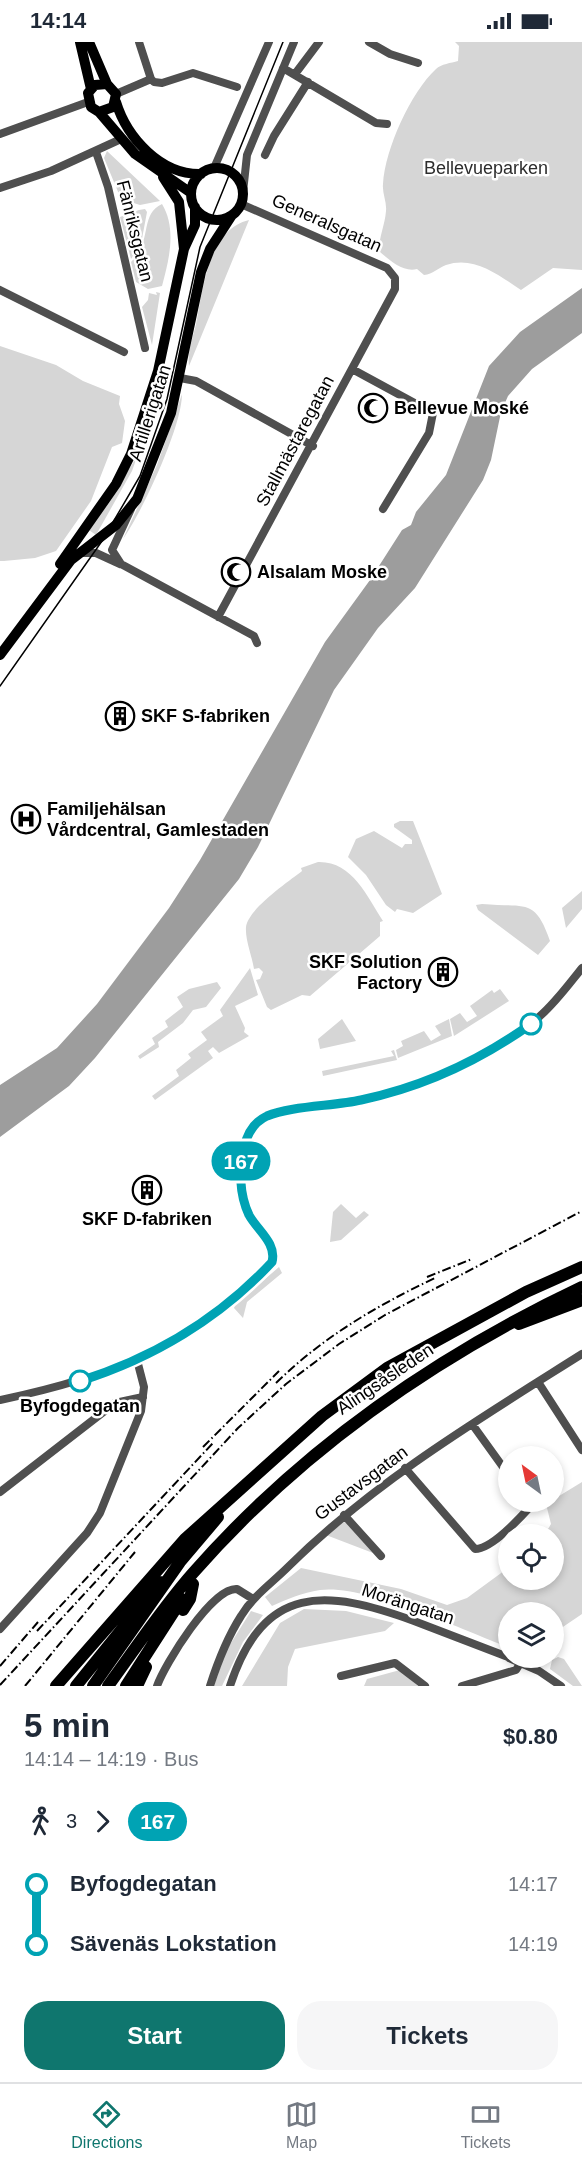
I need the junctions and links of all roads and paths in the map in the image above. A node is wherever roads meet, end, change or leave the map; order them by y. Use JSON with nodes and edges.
{"nodes":[{"id":1,"x":80,"y":42,"type":"edge"},
{"id":2,"x":89,"y":42,"type":"edge"},
{"id":3,"x":139,"y":42,"type":"edge"},
{"id":4,"x":269,"y":42,"type":"edge"},
{"id":5,"x":294,"y":42,"type":"edge"},
{"id":6,"x":320,"y":42,"type":"edge"},
{"id":7,"x":369,"y":42,"type":"edge"},
{"id":8,"x":418,"y":63,"type":"dead end"},
{"id":9,"x":283,"y":68,"type":"junction"},
{"id":10,"x":295,"y":74,"type":"junction"},
{"id":11,"x":151,"y":79,"type":"junction"},
{"id":12,"x":308,"y":82,"type":"junction"},
{"id":13,"x":107,"y":84,"type":"junction"},
{"id":14,"x":237,"y":87,"type":"dead end"},
{"id":15,"x":91,"y":89,"type":"junction"},
{"id":16,"x":116,"y":98,"type":"junction"},
{"id":17,"x":88,"y":102,"type":"junction"},
{"id":18,"x":99,"y":112,"type":"junction"},
{"id":19,"x":387,"y":124,"type":"dead end"},
{"id":20,"x":0,"y":134,"type":"edge"},
{"id":21,"x":121,"y":139,"type":"junction"},
{"id":22,"x":96,"y":152,"type":"junction"},
{"id":23,"x":265,"y":155,"type":"dead end"},
{"id":24,"x":214,"y":168,"type":"junction"},
{"id":25,"x":201,"y":174,"type":"junction"},
{"id":26,"x":162,"y":175,"type":"junction"},
{"id":27,"x":0,"y":188,"type":"edge"},
{"id":28,"x":243,"y":192,"type":"junction"},
{"id":29,"x":192,"y":193,"type":"junction"},
{"id":30,"x":241,"y":204,"type":"junction"},
{"id":31,"x":195,"y":207,"type":"junction"},
{"id":32,"x":232,"y":215,"type":"junction"},
{"id":33,"x":184,"y":249,"type":"junction"},
{"id":34,"x":395,"y":278,"type":"joint"},
{"id":35,"x":0,"y":290,"type":"edge"},
{"id":36,"x":145,"y":348,"type":"dead end"},
{"id":37,"x":124,"y":352,"type":"dead end"},
{"id":38,"x":352,"y":369,"type":"junction"},
{"id":39,"x":180,"y":378,"type":"junction"},
{"id":40,"x":313,"y":446,"type":"junction"},
{"id":41,"x":132,"y":508,"type":"junction"},
{"id":42,"x":383,"y":509,"type":"dead end"},
{"id":43,"x":73,"y":553,"type":"junction"},
{"id":44,"x":121,"y":564,"type":"junction"},
{"id":45,"x":218,"y":617,"type":"junction"},
{"id":46,"x":257,"y":643,"type":"dead end"},
{"id":47,"x":0,"y":655,"type":"edge"},
{"id":48,"x":582,"y":968,"type":"edge"},
{"id":49,"x":582,"y":1258,"type":"edge"},
{"id":50,"x":582,"y":1268,"type":"edge"},
{"id":51,"x":582,"y":1287,"type":"edge"},
{"id":52,"x":526,"y":1292,"type":"junction"},
{"id":53,"x":582,"y":1300,"type":"edge"},
{"id":54,"x":498,"y":1330,"type":"junction"},
{"id":55,"x":582,"y":1354,"type":"edge"},
{"id":56,"x":137,"y":1360,"type":"junction"},
{"id":57,"x":538,"y":1382,"type":"junction"},
{"id":58,"x":143,"y":1397,"type":"junction"},
{"id":59,"x":0,"y":1400,"type":"edge"},
{"id":60,"x":472,"y":1424,"type":"junction"},
{"id":61,"x":582,"y":1450,"type":"edge"},
{"id":62,"x":498,"y":1460,"type":"edge"},
{"id":63,"x":405,"y":1468,"type":"junction"},
{"id":64,"x":0,"y":1492,"type":"edge"},
{"id":65,"x":227,"y":1504,"type":"junction"},
{"id":66,"x":521,"y":1512,"type":"edge"},
{"id":67,"x":344,"y":1515,"type":"junction"},
{"id":68,"x":231,"y":1532,"type":"junction"},
{"id":69,"x":381,"y":1556,"type":"dead end"},
{"id":70,"x":180,"y":1562,"type":"junction"},
{"id":71,"x":193,"y":1584,"type":"junction"},
{"id":72,"x":253,"y":1599,"type":"junction"},
{"id":73,"x":0,"y":1629,"type":"edge"},
{"id":74,"x":498,"y":1653,"type":"edge"},
{"id":75,"x":517,"y":1668,"type":"edge"},
{"id":76,"x":531,"y":1668,"type":"edge"},
{"id":77,"x":341,"y":1676,"type":"dead end"},
{"id":78,"x":56,"y":1686,"type":"edge"},
{"id":79,"x":76,"y":1686,"type":"edge"},
{"id":80,"x":93,"y":1686,"type":"edge"},
{"id":81,"x":108,"y":1686,"type":"edge"},
{"id":82,"x":126,"y":1686,"type":"edge"},
{"id":83,"x":136,"y":1686,"type":"edge"},
{"id":84,"x":157,"y":1686,"type":"edge"},
{"id":85,"x":210,"y":1686,"type":"edge"},
{"id":86,"x":230,"y":1686,"type":"edge"},
{"id":87,"x":425,"y":1686,"type":"edge"},
{"id":88,"x":462,"y":1686,"type":"edge"},
{"id":89,"x":561,"y":1686,"type":"edge"}],
"edges":[{"from":1,"to":15,"type":"main road"},
{"from":2,"to":13,"type":"main road"},
{"from":3,"to":11,"type":"street"},
{"from":4,"to":24,"type":"street"},
{"from":5,"to":9,"type":"street"},
{"from":6,"to":10,"type":"street"},
{"from":7,"to":8,"type":"street"},
{"from":9,"to":10,"type":"street"},
{"from":9,"to":28,"type":"street"},
{"from":10,"to":12,"type":"street"},
{"from":11,"to":14,"type":"street"},
{"from":11,"to":16,"type":"street"},
{"from":12,"to":19,"type":"street"},
{"from":12,"to":23,"type":"street"},
{"from":13,"to":15,"type":"main road"},
{"from":13,"to":16,"type":"main road"},
{"from":15,"to":17,"type":"main road"},
{"from":16,"to":18,"type":"main road"},
{"from":16,"to":25,"type":"main road"},
{"from":17,"to":18,"type":"main road"},
{"from":17,"to":20,"type":"street"},
{"from":18,"to":21,"type":"main road"},
{"from":21,"to":22,"type":"street"},
{"from":21,"to":26,"type":"main road"},
{"from":22,"to":27,"type":"street"},
{"from":22,"to":36,"type":"street","name":"Fänriksgatan"},
{"from":24,"to":25,"type":"main road"},
{"from":24,"to":28,"type":"main road"},
{"from":25,"to":29,"type":"main road"},
{"from":26,"to":29,"type":"main road"},
{"from":26,"to":33,"type":"main road"},
{"from":28,"to":30,"type":"main road","name":"Artillerigatan"},
{"from":29,"to":31,"type":"main road","name":"Artillerigatan"},
{"from":30,"to":32,"type":"main road","name":"Artillerigatan"},
{"from":30,"to":34,"type":"street","name":"Generalsgatan"},
{"from":31,"to":32,"type":"main road"},
{"from":31,"to":33,"type":"main road","name":"Artillerigatan"},
{"from":32,"to":39,"type":"main road","name":"Artillerigatan"},
{"from":33,"to":43,"type":"main road","name":"Artillerigatan"},
{"from":34,"to":38,"type":"street","name":"Stallmästaregatan"},
{"from":35,"to":37,"type":"street"},
{"from":38,"to":40,"type":"street","name":"Stallmästaregatan"},
{"from":38,"to":42,"type":"street"},
{"from":39,"to":40,"type":"street"},
{"from":39,"to":41,"type":"main road","name":"Artillerigatan"},
{"from":40,"to":45,"type":"street","name":"Stallmästaregatan"},
{"from":41,"to":43,"type":"main road","name":"Artillerigatan"},
{"from":41,"to":44,"type":"street"},
{"from":43,"to":44,"type":"street"},
{"from":43,"to":47,"type":"main road","name":"Artillerigatan"},
{"from":44,"to":45,"type":"street"},
{"from":45,"to":46,"type":"street"},
{"from":48,"to":56,"type":"street"},
{"from":49,"to":52,"type":"highway"},
{"from":50,"to":52,"type":"highway","name":"Alingsåsleden"},
{"from":51,"to":54,"type":"highway","name":"Alingsåsleden"},
{"from":52,"to":65,"type":"highway","name":"Alingsåsleden"},
{"from":53,"to":54,"type":"highway"},
{"from":54,"to":68,"type":"highway","name":"Alingsåsleden"},
{"from":55,"to":57,"type":"street","name":"Gustavsgatan"},
{"from":56,"to":58,"type":"street"},
{"from":56,"to":59,"type":"street"},
{"from":57,"to":60,"type":"street","name":"Gustavsgatan"},
{"from":57,"to":61,"type":"street"},
{"from":58,"to":64,"type":"street"},
{"from":58,"to":73,"type":"street"},
{"from":60,"to":62,"type":"street"},
{"from":60,"to":63,"type":"street","name":"Gustavsgatan"},
{"from":63,"to":66,"type":"street"},
{"from":63,"to":67,"type":"street","name":"Gustavsgatan"},
{"from":65,"to":70,"type":"highway"},
{"from":65,"to":78,"type":"highway"},
{"from":67,"to":69,"type":"street"},
{"from":67,"to":72,"type":"street","name":"Gustavsgatan"},
{"from":68,"to":71,"type":"highway"},
{"from":68,"to":81,"type":"highway"},
{"from":70,"to":79,"type":"highway"},
{"from":70,"to":80,"type":"highway"},
{"from":71,"to":82,"type":"highway"},
{"from":71,"to":83,"type":"highway"},
{"from":72,"to":84,"type":"street"},
{"from":72,"to":85,"type":"street","name":"Gustavsgatan"},
{"from":74,"to":86,"type":"street","name":"Morängatan"},
{"from":75,"to":88,"type":"street"},
{"from":76,"to":89,"type":"street","name":"Morängatan"},
{"from":77,"to":87,"type":"street"}]}
